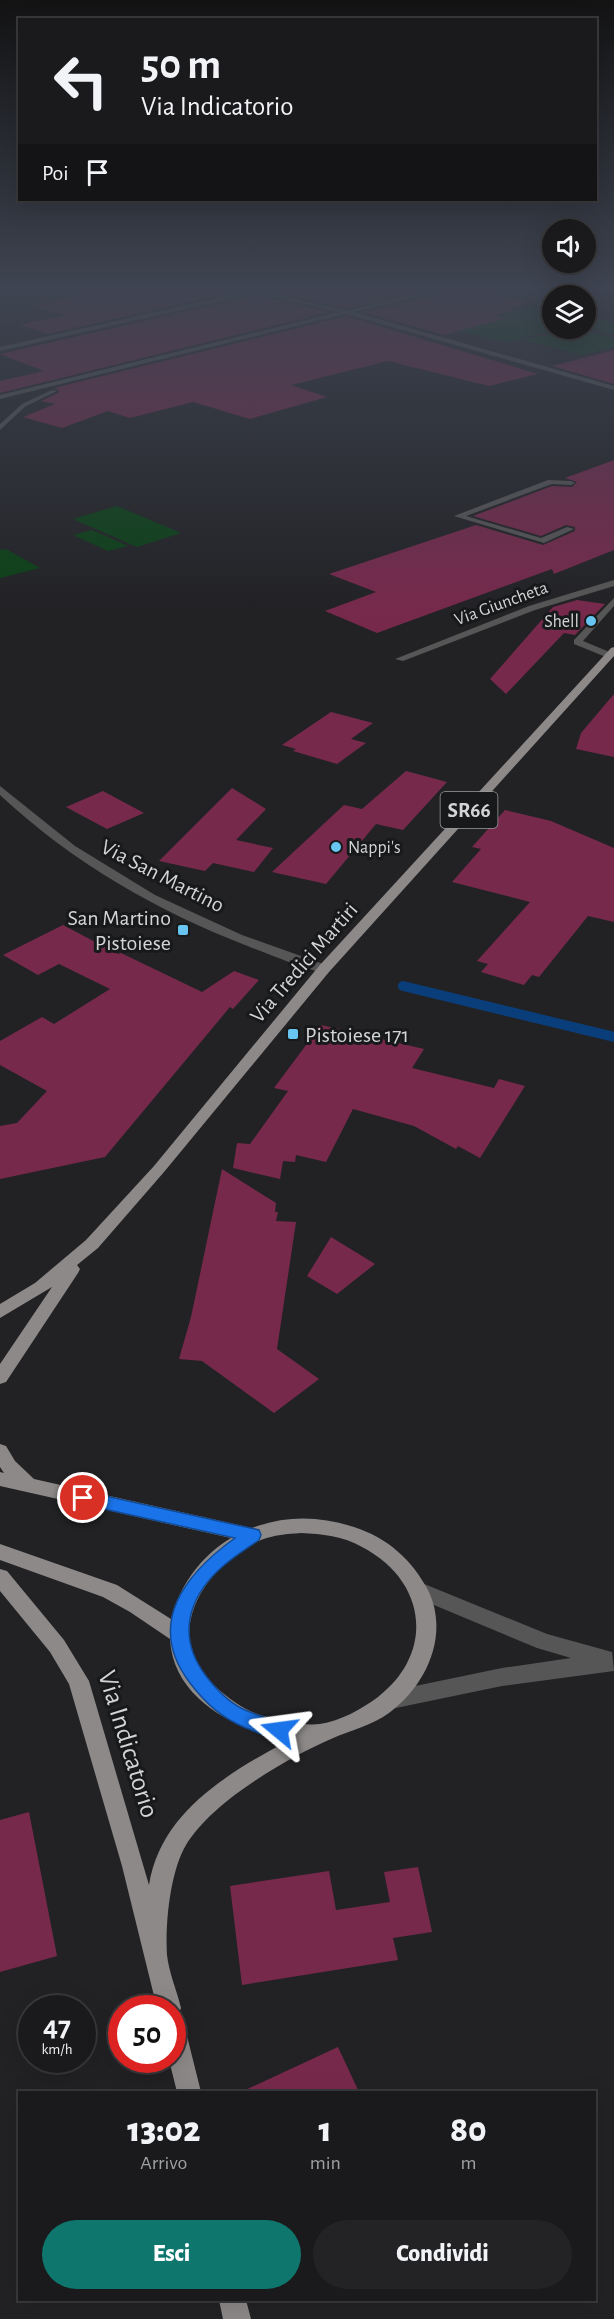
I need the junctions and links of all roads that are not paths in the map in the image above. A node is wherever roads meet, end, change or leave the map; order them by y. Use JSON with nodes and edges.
{"nodes":[{"id":1,"x":40,"y":396,"type":"edge"},
{"id":2,"x":0,"y":397,"type":"edge"},
{"id":3,"x":24,"y":405,"type":"junction"},
{"id":4,"x":0,"y":428,"type":"edge"},
{"id":5,"x":571,"y":483,"type":"dead end"},
{"id":6,"x":570,"y":529,"type":"dead end"},
{"id":7,"x":614,"y":583,"type":"edge"},
{"id":8,"x":614,"y":601,"type":"edge"},
{"id":9,"x":612,"y":653,"type":"edge"},
{"id":10,"x":400,"y":659,"type":"dead end"},
{"id":11,"x":0,"y":789,"type":"edge"},
{"id":12,"x":324,"y":969,"type":"junction"},
{"id":13,"x":80,"y":1256,"type":"junction"},
{"id":14,"x":22,"y":1298,"type":"junction"},
{"id":15,"x":0,"y":1304,"type":"edge"},
{"id":16,"x":0,"y":1312,"type":"edge"},
{"id":17,"x":0,"y":1378,"type":"edge"},
{"id":18,"x":0,"y":1451,"type":"edge"},
{"id":19,"x":0,"y":1479,"type":"edge"},
{"id":20,"x":29,"y":1486,"type":"junction"},
{"id":21,"x":252,"y":1535,"type":"junction"},
{"id":22,"x":0,"y":1552,"type":"edge"},
{"id":23,"x":0,"y":1577,"type":"edge"},
{"id":24,"x":417,"y":1589,"type":"junction"},
{"id":25,"x":179,"y":1635,"type":"junction"},
{"id":26,"x":614,"y":1661,"type":"edge"},
{"id":27,"x":391,"y":1700,"type":"junction"},
{"id":28,"x":321,"y":1733,"type":"junction"},
{"id":29,"x":156,"y":1952,"type":"junction"},
{"id":30,"x":166,"y":1995,"type":"edge"},
{"id":31,"x":184,"y":2073,"type":"edge"},
{"id":32,"x":189,"y":2091,"type":"edge"},
{"id":33,"x":233,"y":2301,"type":"edge"},
{"id":34,"x":237,"y":2319,"type":"edge"}],
"edges":[{"from":1,"to":3,"type":"street"},
{"from":2,"to":3,"type":"street"},
{"from":3,"to":4,"type":"street"},
{"from":5,"to":6,"type":"street"},
{"from":7,"to":10,"type":"street","name":"Via Giuncheta"},
{"from":8,"to":9,"type":"street"},
{"from":9,"to":12,"type":"main road","name":"Via Tredici Martiri","number":"SR66"},
{"from":11,"to":12,"type":"street","name":"Via San Martino"},
{"from":12,"to":13,"type":"main road","name":"Via Tredici Martiri","number":"SR66"},
{"from":13,"to":14,"type":"main road","name":"Via Tredici Martiri","number":"SR66"},
{"from":13,"to":17,"type":"main road"},
{"from":14,"to":15,"type":"main road","name":"Via Tredici Martiri","number":"SR66"},
{"from":14,"to":16,"type":"main road","name":"Via Tredici Martiri","number":"SR66"},
{"from":18,"to":20,"type":"main road"},
{"from":19,"to":20,"type":"main road","name":"Via Indicatorio"},
{"from":20,"to":21,"type":"main road","name":"Via Indicatorio"},
{"from":21,"to":24,"type":"main road","name":"Via Indicatorio"},
{"from":21,"to":25,"type":"main road","name":"Via Indicatorio"},
{"from":22,"to":25,"type":"main road"},
{"from":23,"to":29,"type":"main road","name":"Via Indicatorio"},
{"from":24,"to":26,"type":"street"},
{"from":24,"to":27,"type":"main road","name":"Via Indicatorio"},
{"from":25,"to":28,"type":"main road","name":"Via Indicatorio"},
{"from":26,"to":27,"type":"street"},
{"from":27,"to":28,"type":"main road","name":"Via Indicatorio"},
{"from":28,"to":29,"type":"main road","name":"Via Indicatorio"},
{"from":29,"to":30,"type":"main road","name":"Via Indicatorio"},
{"from":31,"to":32,"type":"main road"},
{"from":33,"to":34,"type":"main road"}]}
